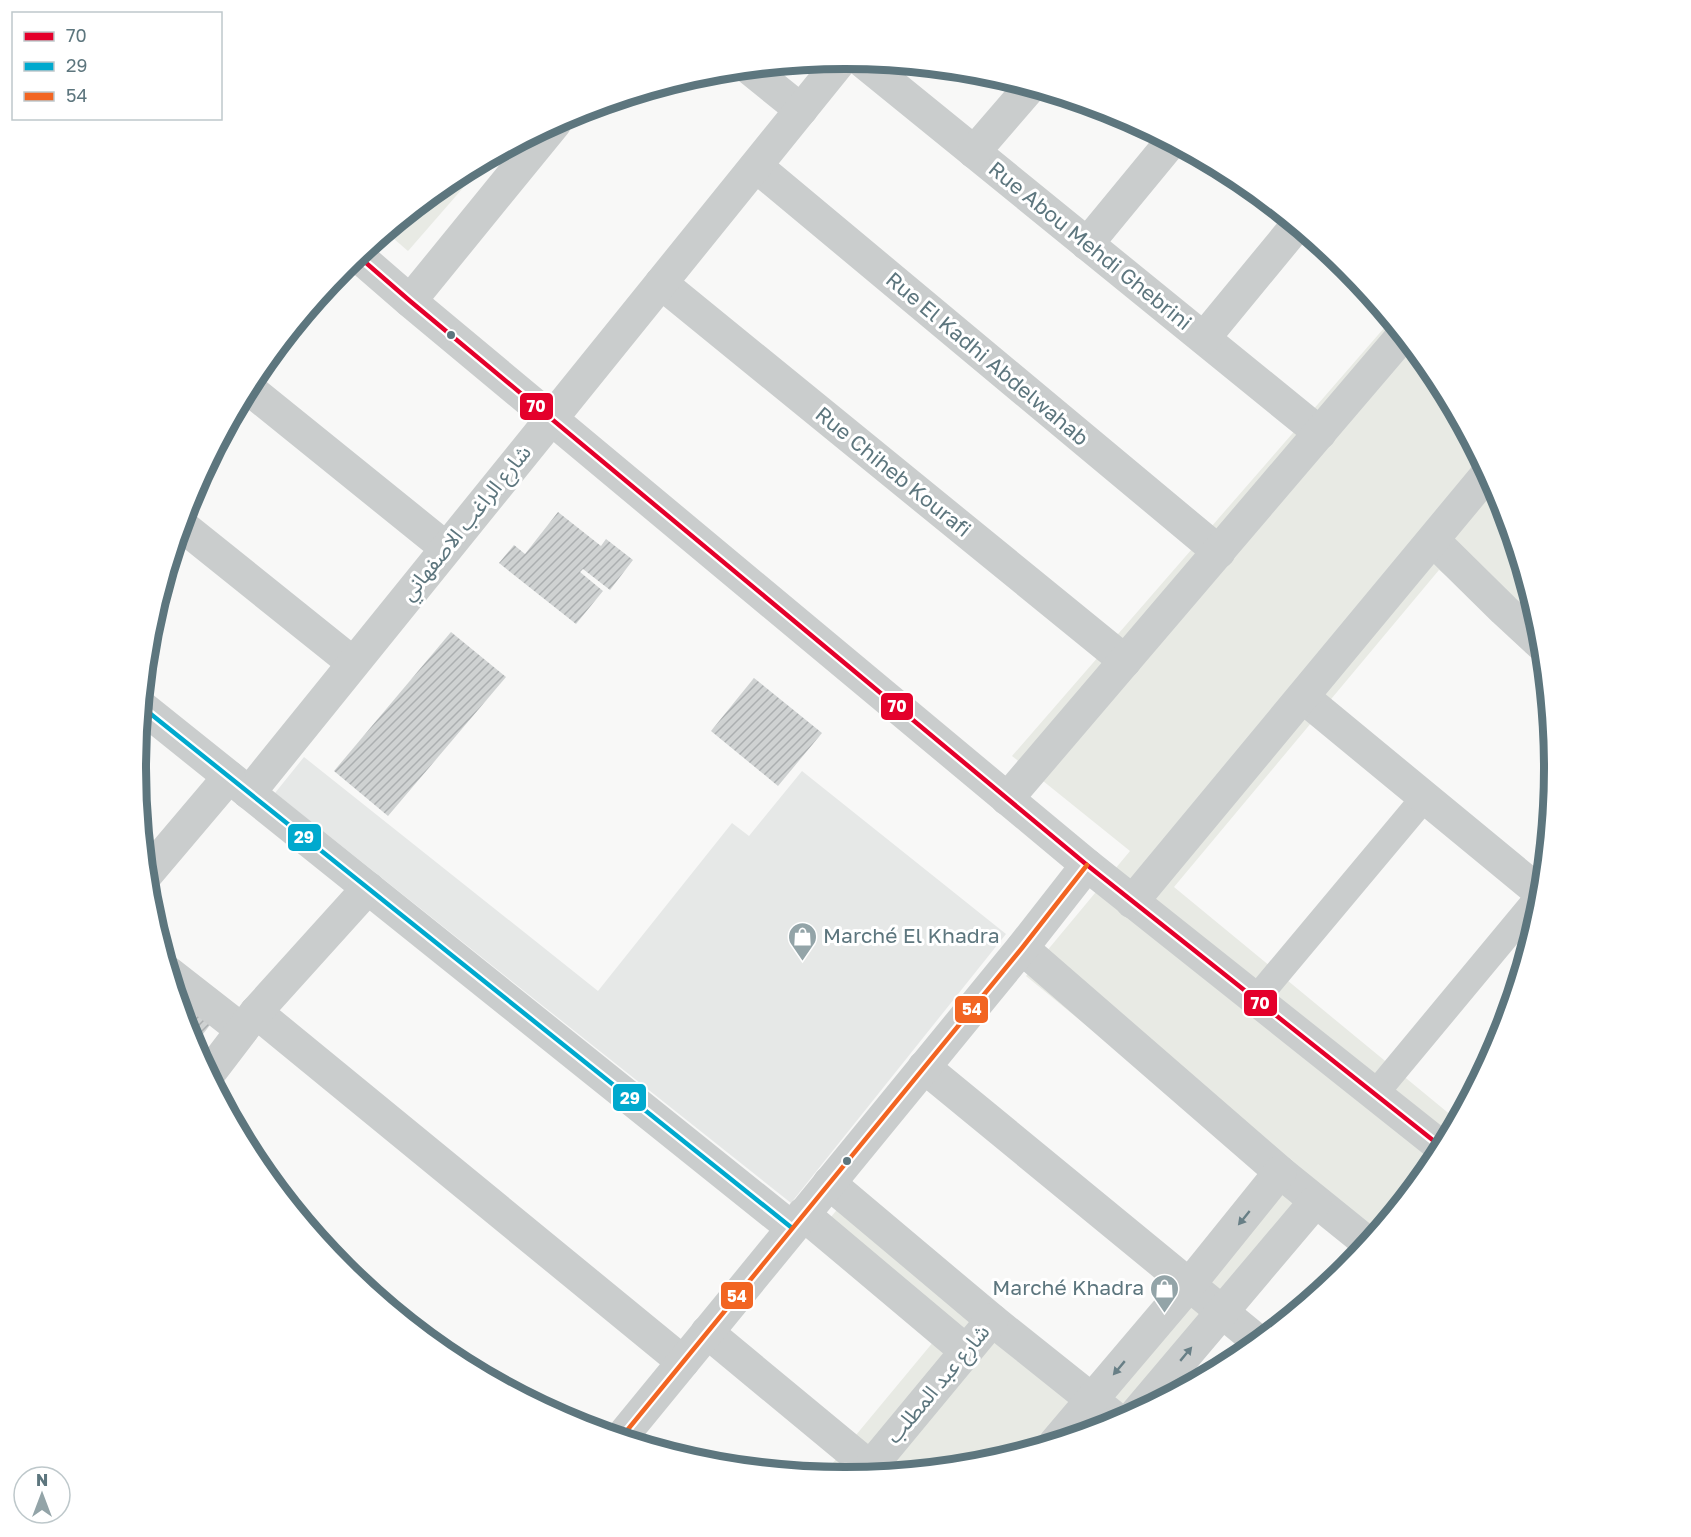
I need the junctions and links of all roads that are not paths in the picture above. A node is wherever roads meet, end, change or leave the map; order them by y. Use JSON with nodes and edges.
{"nodes":[{"id":1,"x":834,"y":69,"type":"edge"},
{"id":2,"x":873,"y":70,"type":"edge"},
{"id":3,"x":757,"y":75,"type":"edge"},
{"id":4,"x":1025,"y":93,"type":"edge"},
{"id":5,"x":801,"y":110,"type":"junction"},
{"id":6,"x":543,"y":138,"type":"edge"},
{"id":7,"x":1167,"y":148,"type":"edge"},
{"id":8,"x":974,"y":152,"type":"junction"},
{"id":9,"x":756,"y":166,"type":"junction"},
{"id":10,"x":1292,"y":231,"type":"edge"},
{"id":11,"x":1087,"y":244,"type":"junction"},
{"id":12,"x":364,"y":261,"type":"edge"},
{"id":13,"x":661,"y":283,"type":"junction"},
{"id":14,"x":410,"y":301,"type":"junction"},
{"id":15,"x":1204,"y":338,"type":"junction"},
{"id":16,"x":1398,"y":340,"type":"edge"},
{"id":17,"x":255,"y":394,"type":"edge"},
{"id":18,"x":551,"y":418,"type":"junction"},
{"id":19,"x":1320,"y":433,"type":"junction"},
{"id":20,"x":1482,"y":479,"type":"edge"},
{"id":21,"x":188,"y":531,"type":"edge"},
{"id":22,"x":1433,"y":540,"type":"junction"},
{"id":23,"x":446,"y":548,"type":"junction"},
{"id":24,"x":1219,"y":552,"type":"junction"},
{"id":25,"x":1533,"y":636,"type":"edge"},
{"id":26,"x":1125,"y":661,"type":"junction"},
{"id":27,"x":354,"y":663,"type":"junction"},
{"id":28,"x":1303,"y":697,"type":"junction"},
{"id":29,"x":148,"y":712,"type":"edge"},
{"id":30,"x":239,"y":785,"type":"junction"},
{"id":31,"x":1425,"y":797,"type":"junction"},
{"id":32,"x":1007,"y":799,"type":"junction"},
{"id":33,"x":1087,"y":865,"type":"junction"},
{"id":34,"x":153,"y":868,"type":"edge"},
{"id":35,"x":368,"y":888,"type":"junction"},
{"id":36,"x":1535,"y":888,"type":"edge"},
{"id":37,"x":1132,"y":902,"type":"junction"},
{"id":38,"x":1532,"y":906,"type":"edge"},
{"id":39,"x":1022,"y":948,"type":"junction"},
{"id":40,"x":179,"y":979,"type":"edge"},
{"id":41,"x":1256,"y":999,"type":"junction"},
{"id":42,"x":249,"y":1021,"type":"junction"},
{"id":43,"x":924,"y":1066,"type":"junction"},
{"id":44,"x":213,"y":1068,"type":"edge"},
{"id":45,"x":1375,"y":1094,"type":"junction"},
{"id":46,"x":1436,"y":1143,"type":"edge"},
{"id":47,"x":1280,"y":1172,"type":"junction"},
{"id":48,"x":829,"y":1183,"type":"junction"},
{"id":49,"x":1315,"y":1202,"type":"junction"},
{"id":50,"x":798,"y":1221,"type":"junction"},
{"id":51,"x":1363,"y":1239,"type":"edge"},
{"id":52,"x":1189,"y":1285,"type":"junction"},
{"id":53,"x":1222,"y":1311,"type":"junction"},
{"id":54,"x":992,"y":1320,"type":"junction"},
{"id":55,"x":707,"y":1332,"type":"junction"},
{"id":56,"x":1253,"y":1336,"type":"edge"},
{"id":57,"x":966,"y":1351,"type":"junction"},
{"id":58,"x":683,"y":1362,"type":"junction"},
{"id":59,"x":1148,"y":1399,"type":"edge"},
{"id":60,"x":1092,"y":1400,"type":"junction"},
{"id":61,"x":1112,"y":1416,"type":"edge"},
{"id":62,"x":625,"y":1432,"type":"edge"},
{"id":63,"x":1064,"y":1433,"type":"edge"},
{"id":64,"x":870,"y":1467,"type":"edge"},
{"id":65,"x":861,"y":1468,"type":"edge"}],
"edges":[{"from":1,"to":5,"type":"street","name":"شارع الراغب الاصفهاني"},
{"from":2,"to":8,"type":"street","name":"Rue Abou Mehdi Ghebrini"},
{"from":3,"to":5,"type":"street"},
{"from":4,"to":8,"type":"street"},
{"from":5,"to":9,"type":"street","name":"شارع الراغب الاصفهاني"},
{"from":6,"to":14,"type":"street"},
{"from":7,"to":11,"type":"street"},
{"from":8,"to":11,"type":"street","name":"Rue Abou Mehdi Ghebrini"},
{"from":9,"to":13,"type":"street","name":"شارع الراغب الاصفهاني"},
{"from":9,"to":24,"type":"street","name":"Rue El Kadhi Abdelwahab"},
{"from":10,"to":15,"type":"street"},
{"from":11,"to":15,"type":"street","name":"Rue Abou Mehdi Ghebrini"},
{"from":12,"to":14,"type":"street"},
{"from":13,"to":18,"type":"street","name":"شارع الراغب الاصفهاني"},
{"from":13,"to":26,"type":"street","name":"Rue Chiheb Kourafi"},
{"from":14,"to":18,"type":"street"},
{"from":15,"to":19,"type":"street","name":"Rue Abou Mehdi Ghebrini"},
{"from":16,"to":19,"type":"street"},
{"from":17,"to":23,"type":"street"},
{"from":18,"to":23,"type":"street","name":"شارع الراغب الاصفهاني"},
{"from":18,"to":32,"type":"street"},
{"from":19,"to":24,"type":"street"},
{"from":20,"to":22,"type":"street"},
{"from":21,"to":27,"type":"street"},
{"from":22,"to":25,"type":"street"},
{"from":22,"to":28,"type":"street"},
{"from":23,"to":27,"type":"street","name":"شارع الراغب الاصفهاني"},
{"from":24,"to":26,"type":"street"},
{"from":26,"to":32,"type":"street"},
{"from":27,"to":30,"type":"street","name":"شارع الراغب الاصفهاني"},
{"from":28,"to":31,"type":"street"},
{"from":28,"to":37,"type":"street"},
{"from":29,"to":30,"type":"street"},
{"from":30,"to":34,"type":"street","name":"شارع الراغب الاصفهاني"},
{"from":30,"to":35,"type":"street"},
{"from":31,"to":36,"type":"street"},
{"from":31,"to":41,"type":"street"},
{"from":32,"to":33,"type":"street"},
{"from":33,"to":37,"type":"street"},
{"from":33,"to":39,"type":"street"},
{"from":35,"to":42,"type":"street"},
{"from":35,"to":50,"type":"street"},
{"from":37,"to":41,"type":"street"},
{"from":38,"to":45,"type":"street"},
{"from":39,"to":43,"type":"street"},
{"from":39,"to":47,"type":"street"},
{"from":40,"to":42,"type":"street"},
{"from":41,"to":45,"type":"street"},
{"from":42,"to":44,"type":"street"},
{"from":42,"to":58,"type":"street"},
{"from":43,"to":48,"type":"street"},
{"from":43,"to":52,"type":"street"},
{"from":45,"to":46,"type":"street"},
{"from":47,"to":49,"type":"street"},
{"from":47,"to":52,"type":"street","one_way":true},
{"from":48,"to":50,"type":"street"},
{"from":48,"to":54,"type":"street"},
{"from":49,"to":51,"type":"street"},
{"from":49,"to":53,"type":"street"},
{"from":50,"to":55,"type":"street"},
{"from":50,"to":57,"type":"street"},
{"from":52,"to":53,"type":"street"},
{"from":52,"to":60,"type":"street","one_way":true},
{"from":53,"to":56,"type":"street"},
{"from":59,"to":53,"type":"street","one_way":true},
{"from":54,"to":57,"type":"street","name":"شارع عبد المطلب"},
{"from":54,"to":60,"type":"street"},
{"from":55,"to":58,"type":"street"},
{"from":55,"to":65,"type":"street"},
{"from":57,"to":64,"type":"street","name":"شارع عبد المطلب"},
{"from":58,"to":62,"type":"street"},
{"from":60,"to":61,"type":"street"},
{"from":60,"to":63,"type":"street"}]}
